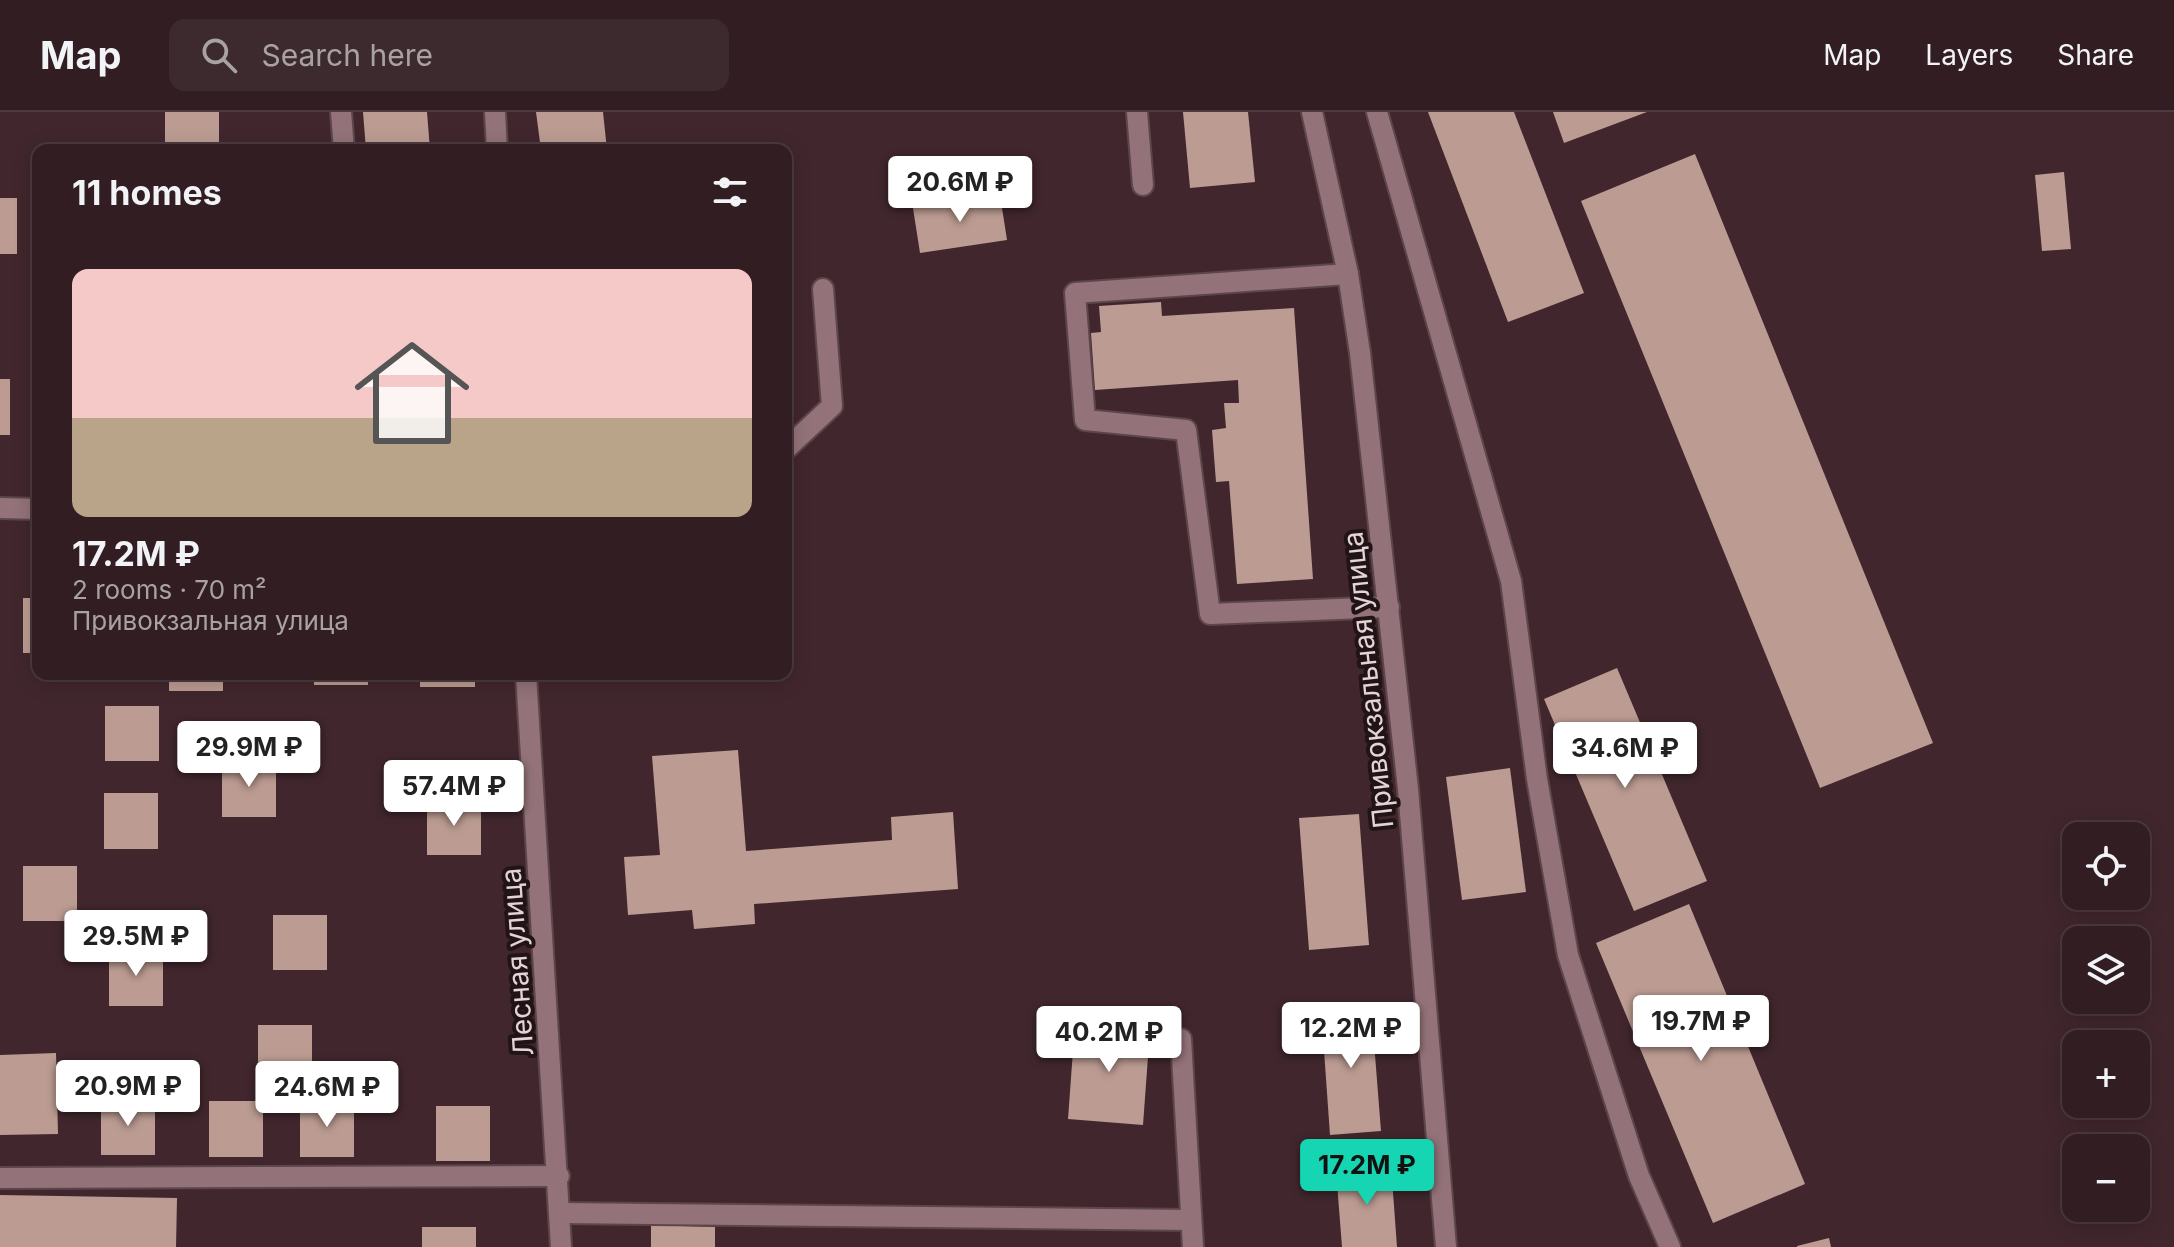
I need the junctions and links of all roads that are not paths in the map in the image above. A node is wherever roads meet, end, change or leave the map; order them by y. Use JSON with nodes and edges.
{"nodes":[{"id":1,"x":341,"y":112,"type":"edge"},
{"id":2,"x":495,"y":112,"type":"edge"},
{"id":3,"x":1137,"y":112,"type":"edge"},
{"id":4,"x":1312,"y":112,"type":"edge"},
{"id":5,"x":1377,"y":112,"type":"edge"},
{"id":6,"x":344,"y":144,"type":"edge"},
{"id":7,"x":497,"y":144,"type":"edge"},
{"id":8,"x":1143,"y":185,"type":"dead end"},
{"id":9,"x":1348,"y":274,"type":"junction"},
{"id":10,"x":823,"y":289,"type":"dead end"},
{"id":11,"x":792,"y":443,"type":"edge"},
{"id":12,"x":0,"y":508,"type":"edge"},
{"id":13,"x":32,"y":509,"type":"edge"},
{"id":14,"x":1389,"y":607,"type":"junction"},
{"id":15,"x":526,"y":680,"type":"edge"},
{"id":16,"x":1181,"y":1039,"type":"dead end"},
{"id":17,"x":559,"y":1176,"type":"junction"},
{"id":18,"x":0,"y":1178,"type":"edge"},
{"id":19,"x":560,"y":1213,"type":"junction"},
{"id":20,"x":1191,"y":1220,"type":"junction"},
{"id":21,"x":1668,"y":1246,"type":"edge"},
{"id":22,"x":561,"y":1247,"type":"edge"},
{"id":23,"x":1193,"y":1247,"type":"edge"},
{"id":24,"x":1446,"y":1247,"type":"edge"}],
"edges":[{"from":1,"to":6,"type":"street"},
{"from":2,"to":7,"type":"street"},
{"from":3,"to":8,"type":"street"},
{"from":4,"to":9,"type":"street","name":"Привокзальная улица"},
{"from":5,"to":21,"type":"street"},
{"from":9,"to":14,"type":"street","name":"Привокзальная улица"},
{"from":9,"to":14,"type":"street"},
{"from":10,"to":11,"type":"street"},
{"from":12,"to":13,"type":"street"},
{"from":14,"to":24,"type":"street","name":"Привокзальная улица"},
{"from":15,"to":17,"type":"street","name":"Лесная улица"},
{"from":16,"to":20,"type":"street"},
{"from":17,"to":18,"type":"street"},
{"from":17,"to":19,"type":"street","name":"Лесная улица"},
{"from":19,"to":20,"type":"street"},
{"from":19,"to":22,"type":"street","name":"Лесная улица"},
{"from":20,"to":23,"type":"street"}]}
